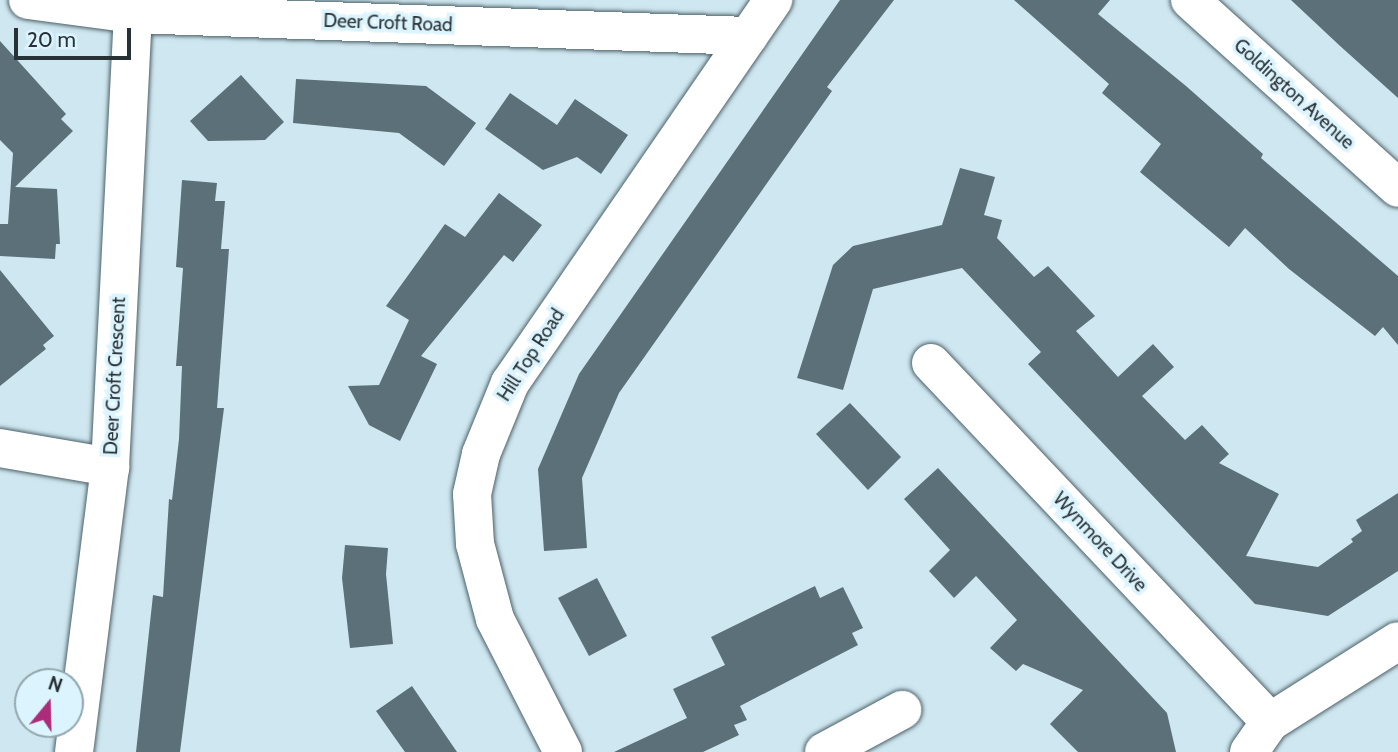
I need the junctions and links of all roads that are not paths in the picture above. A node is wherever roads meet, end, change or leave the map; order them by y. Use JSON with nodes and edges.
{"nodes":[{"id":1,"x":28,"y":0,"type":"edge"},
{"id":2,"x":773,"y":0,"type":"edge"},
{"id":3,"x":1190,"y":0,"type":"edge"},
{"id":4,"x":129,"y":7,"type":"edge"},
{"id":5,"x":749,"y":36,"type":"junction"},
{"id":6,"x":1398,"y":188,"type":"edge"},
{"id":7,"x":931,"y":363,"type":"dead end"},
{"id":8,"x":0,"y":448,"type":"edge"},
{"id":9,"x":110,"y":467,"type":"junction"},
{"id":10,"x":1398,"y":641,"type":"edge"},
{"id":11,"x":902,"y":710,"type":"dead end"},
{"id":12,"x":1259,"y":737,"type":"edge"},
{"id":13,"x":813,"y":748,"type":"edge"},
{"id":14,"x":74,"y":752,"type":"edge"},
{"id":15,"x":563,"y":752,"type":"edge"}],
"edges":[{"from":1,"to":4,"type":"street","name":"Deer Croft Road"},
{"from":2,"to":5,"type":"street","name":"Hill Top Road"},
{"from":3,"to":6,"type":"street","name":"Goldington Avenue"},
{"from":4,"to":5,"type":"street","name":"Deer Croft Road"},
{"from":4,"to":9,"type":"street","name":"Deer Croft Crescent"},
{"from":5,"to":15,"type":"street","name":"Hill Top Road"},
{"from":7,"to":12,"type":"street","name":"Wynmore Drive"},
{"from":8,"to":9,"type":"street"},
{"from":9,"to":14,"type":"street","name":"Deer Croft Crescent"},
{"from":10,"to":12,"type":"street"},
{"from":11,"to":13,"type":"street"}]}
